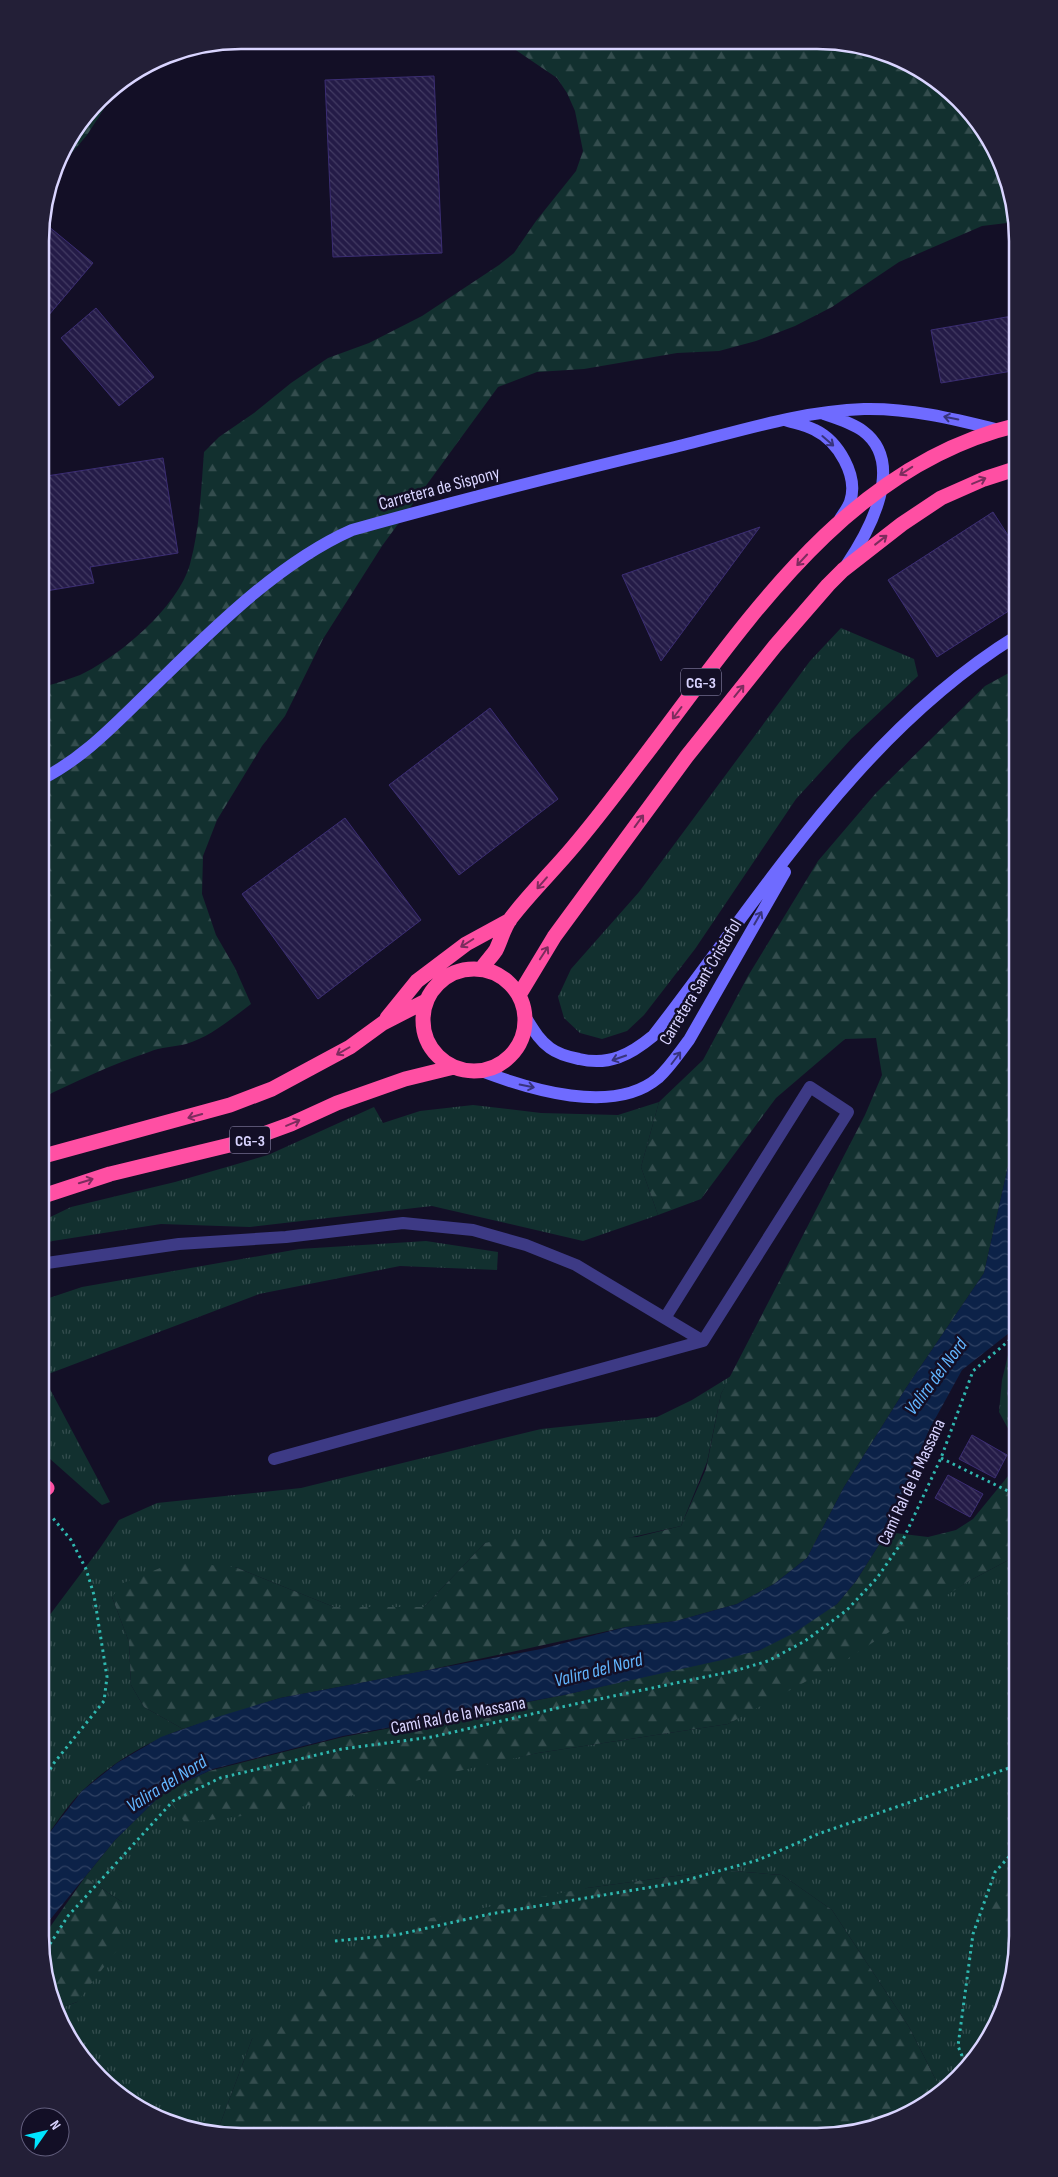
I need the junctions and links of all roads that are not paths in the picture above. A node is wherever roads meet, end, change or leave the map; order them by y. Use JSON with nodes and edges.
{"nodes":[{"id":1,"x":822,"y":412,"type":"junction"},
{"id":2,"x":785,"y":420,"type":"junction"},
{"id":3,"x":1009,"y":427,"type":"edge"},
{"id":4,"x":998,"y":430,"type":"junction"},
{"id":5,"x":1009,"y":471,"type":"edge"},
{"id":6,"x":883,"y":486,"type":"junction"},
{"id":7,"x":836,"y":526,"type":"junction"},
{"id":8,"x":843,"y":570,"type":"junction"},
{"id":9,"x":1009,"y":641,"type":"edge"},
{"id":10,"x":49,"y":776,"type":"edge"},
{"id":11,"x":816,"y":820,"type":"junction"},
{"id":12,"x":510,"y":920,"type":"junction"},
{"id":13,"x":482,"y":968,"type":"junction"},
{"id":14,"x":519,"y":995,"type":"junction"},
{"id":15,"x":426,"y":1001,"type":"junction"},
{"id":16,"x":526,"y":1018,"type":"junction"},
{"id":17,"x":383,"y":1023,"type":"junction"},
{"id":18,"x":454,"y":1067,"type":"junction"},
{"id":19,"x":481,"y":1071,"type":"junction"},
{"id":20,"x":49,"y":1156,"type":"edge"},
{"id":21,"x":49,"y":1193,"type":"edge"},
{"id":22,"x":49,"y":1263,"type":"edge"},
{"id":23,"x":665,"y":1318,"type":"junction"},
{"id":24,"x":703,"y":1341,"type":"junction"},
{"id":25,"x":274,"y":1459,"type":"dead end"}],
"edges":[{"from":1,"to":2,"type":"main road","name":"Carretera de Sispony"},
{"from":4,"to":1,"type":"main road","name":"Carretera de Sispony","one_way":true},
{"from":1,"to":6,"type":"main road"},
{"from":2,"to":7,"type":"main road","one_way":true},
{"from":2,"to":10,"type":"main road","name":"Carretera de Sispony"},
{"from":3,"to":4,"type":"highway","number":"CG-3"},
{"from":4,"to":6,"type":"highway","number":"CG-3","one_way":true},
{"from":8,"to":5,"type":"highway","number":"CG-3","one_way":true},
{"from":6,"to":7,"type":"highway","number":"CG-3"},
{"from":6,"to":8,"type":"main road"},
{"from":7,"to":12,"type":"highway","number":"CG-3","one_way":true},
{"from":14,"to":8,"type":"highway","number":"CG-3","one_way":true},
{"from":9,"to":11,"type":"main road","name":"Carretera Sant Cristofol"},
{"from":11,"to":16,"type":"main road","name":"Carretera Sant Cristofol","one_way":true},
{"from":19,"to":11,"type":"main road","name":"Carretera Sant Cristofol","one_way":true},
{"from":12,"to":13,"type":"highway","number":"CG-3"},
{"from":12,"to":17,"type":"highway","number":"CG-3","one_way":true},
{"from":13,"to":14,"type":"highway"},
{"from":13,"to":15,"type":"highway","number":"CG-3"},
{"from":14,"to":16,"type":"highway"},
{"from":15,"to":17,"type":"highway","number":"CG-3"},
{"from":15,"to":18,"type":"highway","number":"CG-3"},
{"from":16,"to":19,"type":"highway"},
{"from":17,"to":20,"type":"highway","number":"CG-3","one_way":true},
{"from":18,"to":19,"type":"highway","number":"CG-3"},
{"from":21,"to":18,"type":"highway","number":"CG-3","one_way":true},
{"from":22,"to":23,"type":"lane"},
{"from":23,"to":24,"type":"lane"},
{"from":23,"to":24,"type":"lane"},
{"from":24,"to":25,"type":"lane"}]}
